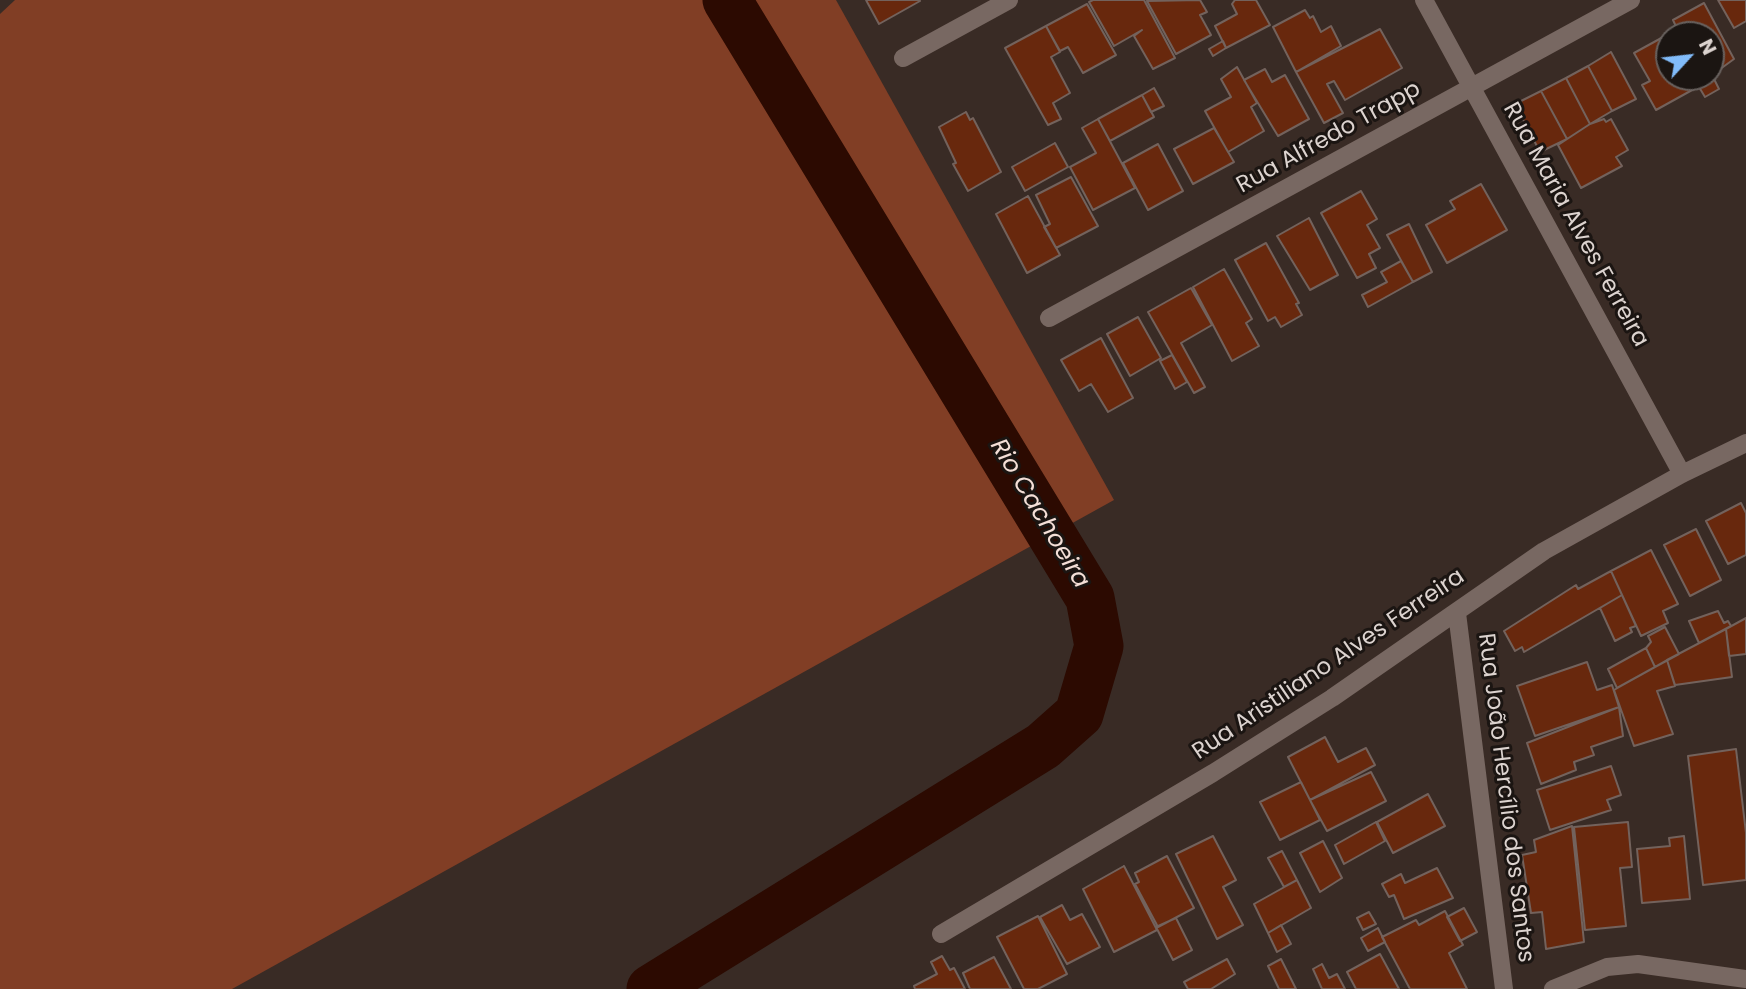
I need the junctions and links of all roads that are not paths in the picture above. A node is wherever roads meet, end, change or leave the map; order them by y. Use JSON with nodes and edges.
{"nodes":[{"id":1,"x":1009,"y":0,"type":"edge"},
{"id":2,"x":1424,"y":0,"type":"edge"},
{"id":3,"x":1631,"y":0,"type":"edge"},
{"id":4,"x":903,"y":58,"type":"dead end"},
{"id":5,"x":1472,"y":88,"type":"junction"},
{"id":6,"x":1049,"y":318,"type":"dead end"},
{"id":7,"x":1746,"y":443,"type":"edge"},
{"id":8,"x":1682,"y":474,"type":"junction"},
{"id":9,"x":1457,"y":613,"type":"junction"},
{"id":10,"x":941,"y":934,"type":"dead end"},
{"id":11,"x":1746,"y":979,"type":"edge"},
{"id":12,"x":1504,"y":989,"type":"edge"},
{"id":13,"x":1553,"y":989,"type":"edge"}],
"edges":[{"from":1,"to":4,"type":"street"},
{"from":2,"to":5,"type":"street","name":"Rua Maria Alves Ferreira"},
{"from":3,"to":5,"type":"street","name":"Rua Alfredo Trapp"},
{"from":5,"to":6,"type":"street","name":"Rua Alfredo Trapp"},
{"from":5,"to":8,"type":"street","name":"Rua Maria Alves Ferreira"},
{"from":7,"to":8,"type":"street","name":"Rua Aristiliano Alves Ferreira"},
{"from":8,"to":9,"type":"street","name":"Rua Aristiliano Alves Ferreira"},
{"from":9,"to":10,"type":"street","name":"Rua Aristiliano Alves Ferreira"},
{"from":9,"to":12,"type":"street","name":"Rua João Hercílio dos Santos"},
{"from":11,"to":13,"type":"street"}]}
